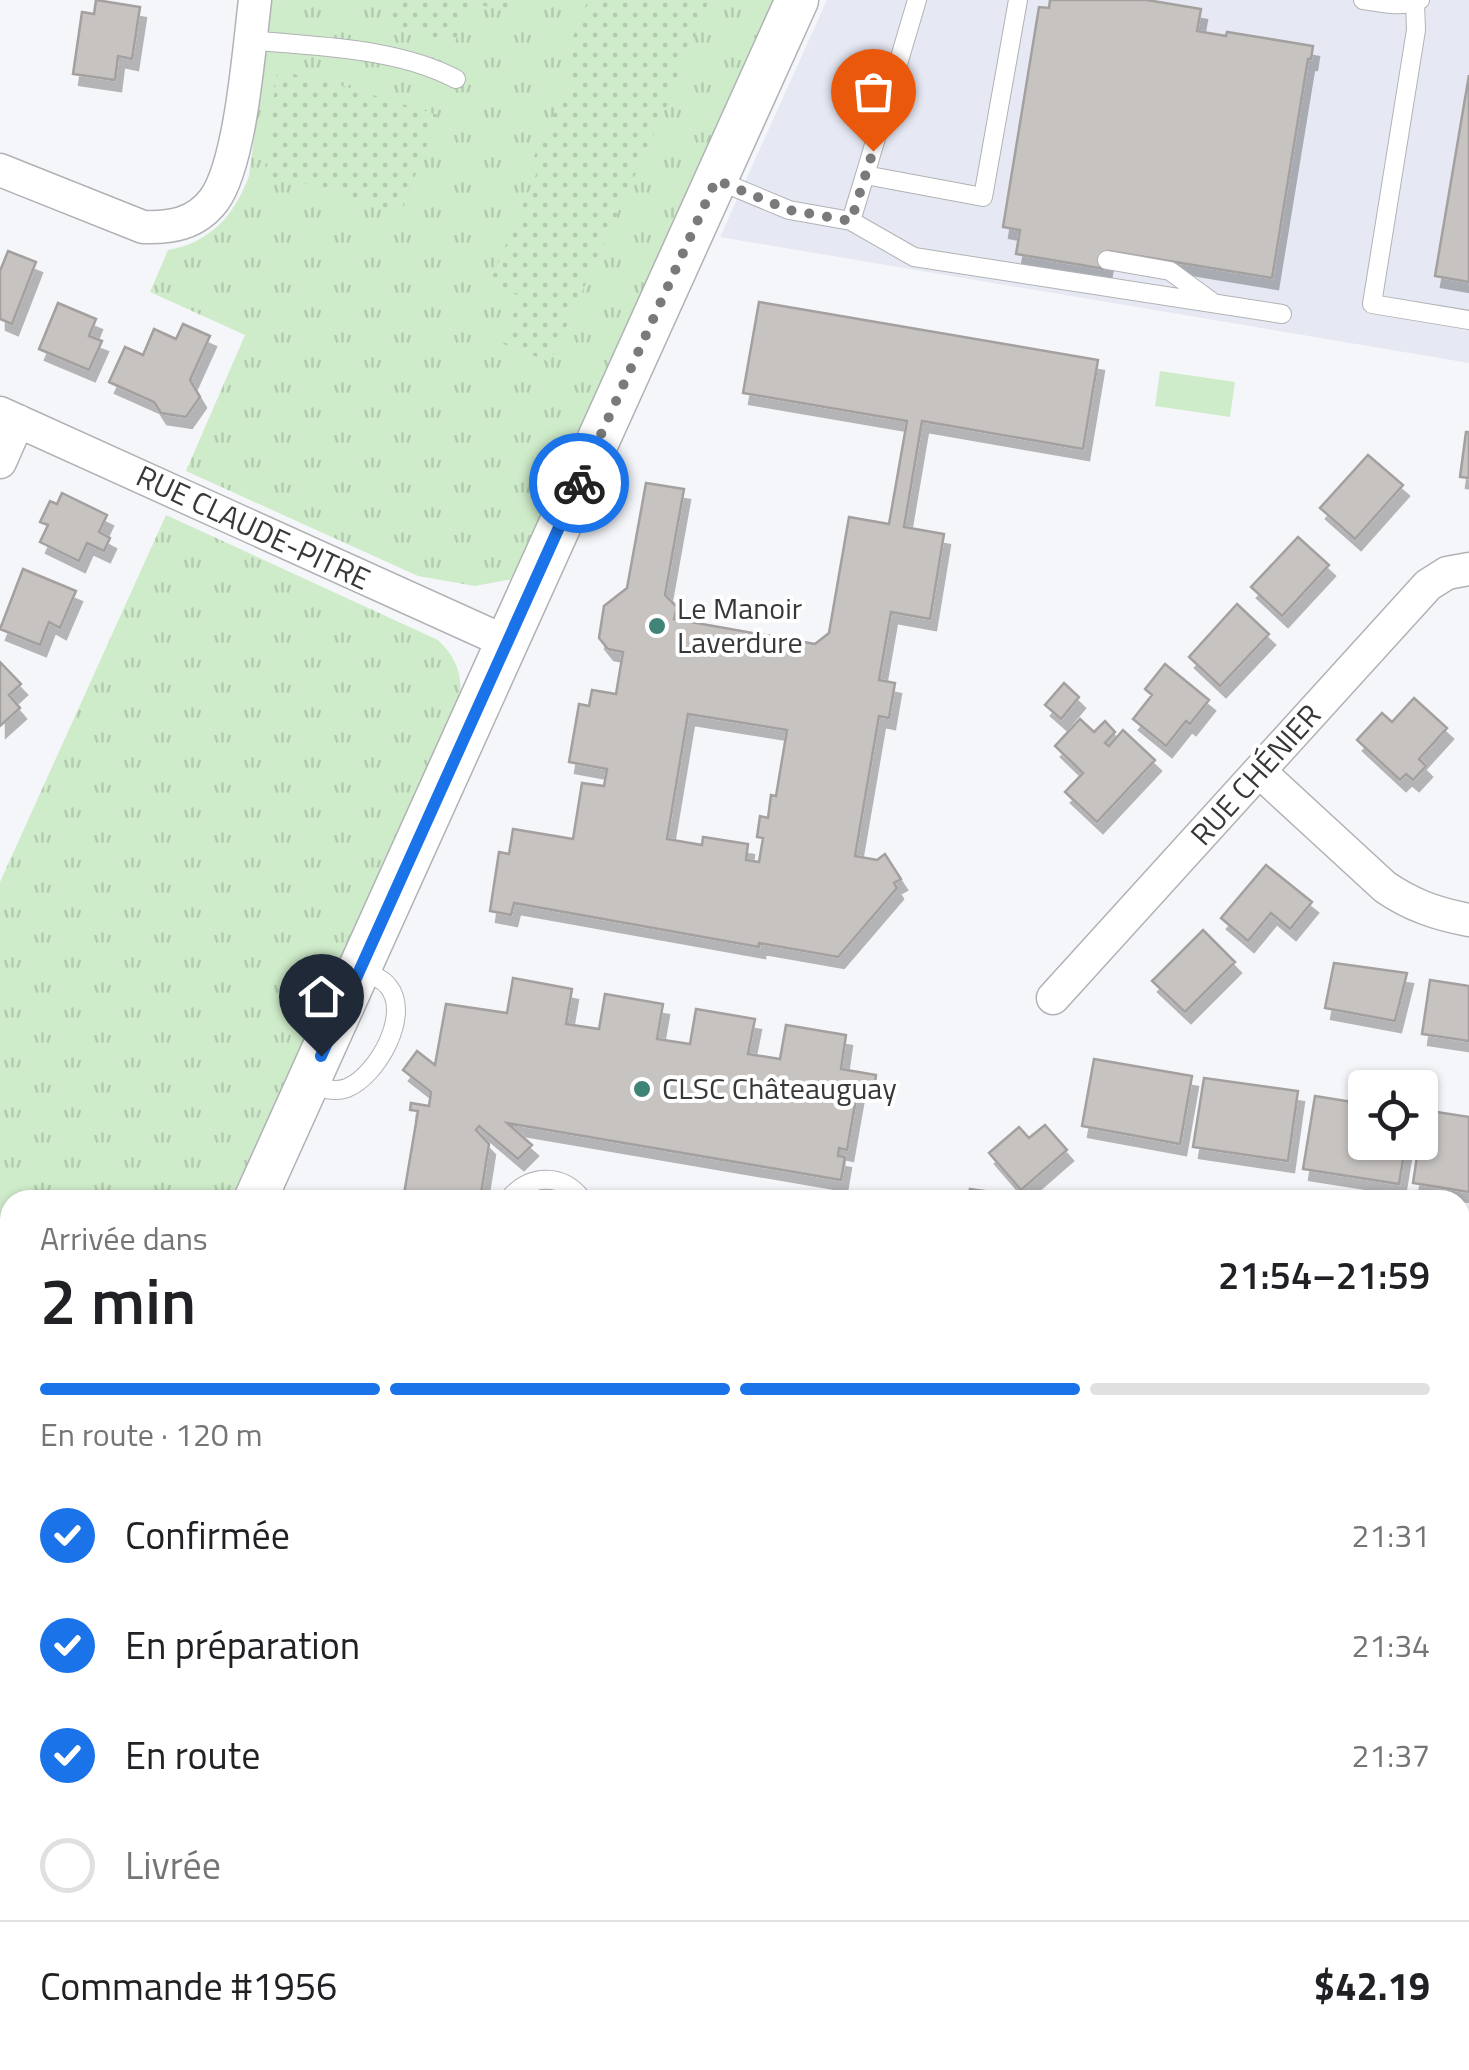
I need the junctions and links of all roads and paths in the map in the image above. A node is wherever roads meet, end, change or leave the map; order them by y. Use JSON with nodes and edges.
{"nodes":[{"id":1,"x":255,"y":0,"type":"edge"},
{"id":2,"x":797,"y":0,"type":"edge"},
{"id":3,"x":916,"y":0,"type":"edge"},
{"id":4,"x":1018,"y":0,"type":"edge"},
{"id":5,"x":1363,"y":0,"type":"edge"},
{"id":6,"x":1417,"y":1,"type":"edge"},
{"id":7,"x":250,"y":40,"type":"junction"},
{"id":8,"x":456,"y":79,"type":"dead end"},
{"id":9,"x":0,"y":170,"type":"edge"},
{"id":10,"x":866,"y":176,"type":"junction"},
{"id":11,"x":716,"y":180,"type":"junction"},
{"id":12,"x":851,"y":221,"type":"junction"},
{"id":13,"x":1107,"y":260,"type":"dead end"},
{"id":14,"x":1216,"y":304,"type":"junction"},
{"id":15,"x":1282,"y":314,"type":"dead end"},
{"id":16,"x":1469,"y":320,"type":"edge"},
{"id":17,"x":9,"y":417,"type":"edge"},
{"id":18,"x":0,"y":462,"type":"edge"},
{"id":19,"x":1469,"y":568,"type":"edge"},
{"id":20,"x":506,"y":642,"type":"junction"},
{"id":21,"x":1259,"y":771,"type":"junction"},
{"id":22,"x":1469,"y":920,"type":"edge"},
{"id":23,"x":360,"y":970,"type":"junction"},
{"id":24,"x":1054,"y":998,"type":"dead end"},
{"id":25,"x":309,"y":1082,"type":"junction"},
{"id":26,"x":260,"y":1190,"type":"edge"},
{"id":27,"x":517,"y":1190,"type":"edge"},
{"id":28,"x":572,"y":1190,"type":"edge"}],
"edges":[{"from":1,"to":7,"type":"street"},
{"from":2,"to":11,"type":"street"},
{"from":3,"to":10,"type":"lane"},
{"from":4,"to":10,"type":"lane"},
{"from":5,"to":6,"type":"lane"},
{"from":6,"to":16,"type":"lane"},
{"from":7,"to":8,"type":"lane"},
{"from":7,"to":9,"type":"street"},
{"from":10,"to":12,"type":"lane"},
{"from":11,"to":12,"type":"lane"},
{"from":11,"to":20,"type":"street"},
{"from":12,"to":14,"type":"lane"},
{"from":13,"to":14,"type":"lane"},
{"from":14,"to":15,"type":"lane"},
{"from":17,"to":18,"type":"street"},
{"from":17,"to":20,"type":"street","name":"RUE CLAUDE-PITRE"},
{"from":19,"to":21,"type":"street","name":"RUE CHÉNIER"},
{"from":20,"to":23,"type":"street"},
{"from":21,"to":22,"type":"street"},
{"from":21,"to":24,"type":"street","name":"RUE CHÉNIER"},
{"from":23,"to":25,"type":"street"},
{"from":23,"to":25,"type":"lane"},
{"from":25,"to":26,"type":"street"},
{"from":27,"to":28,"type":"lane"}]}
